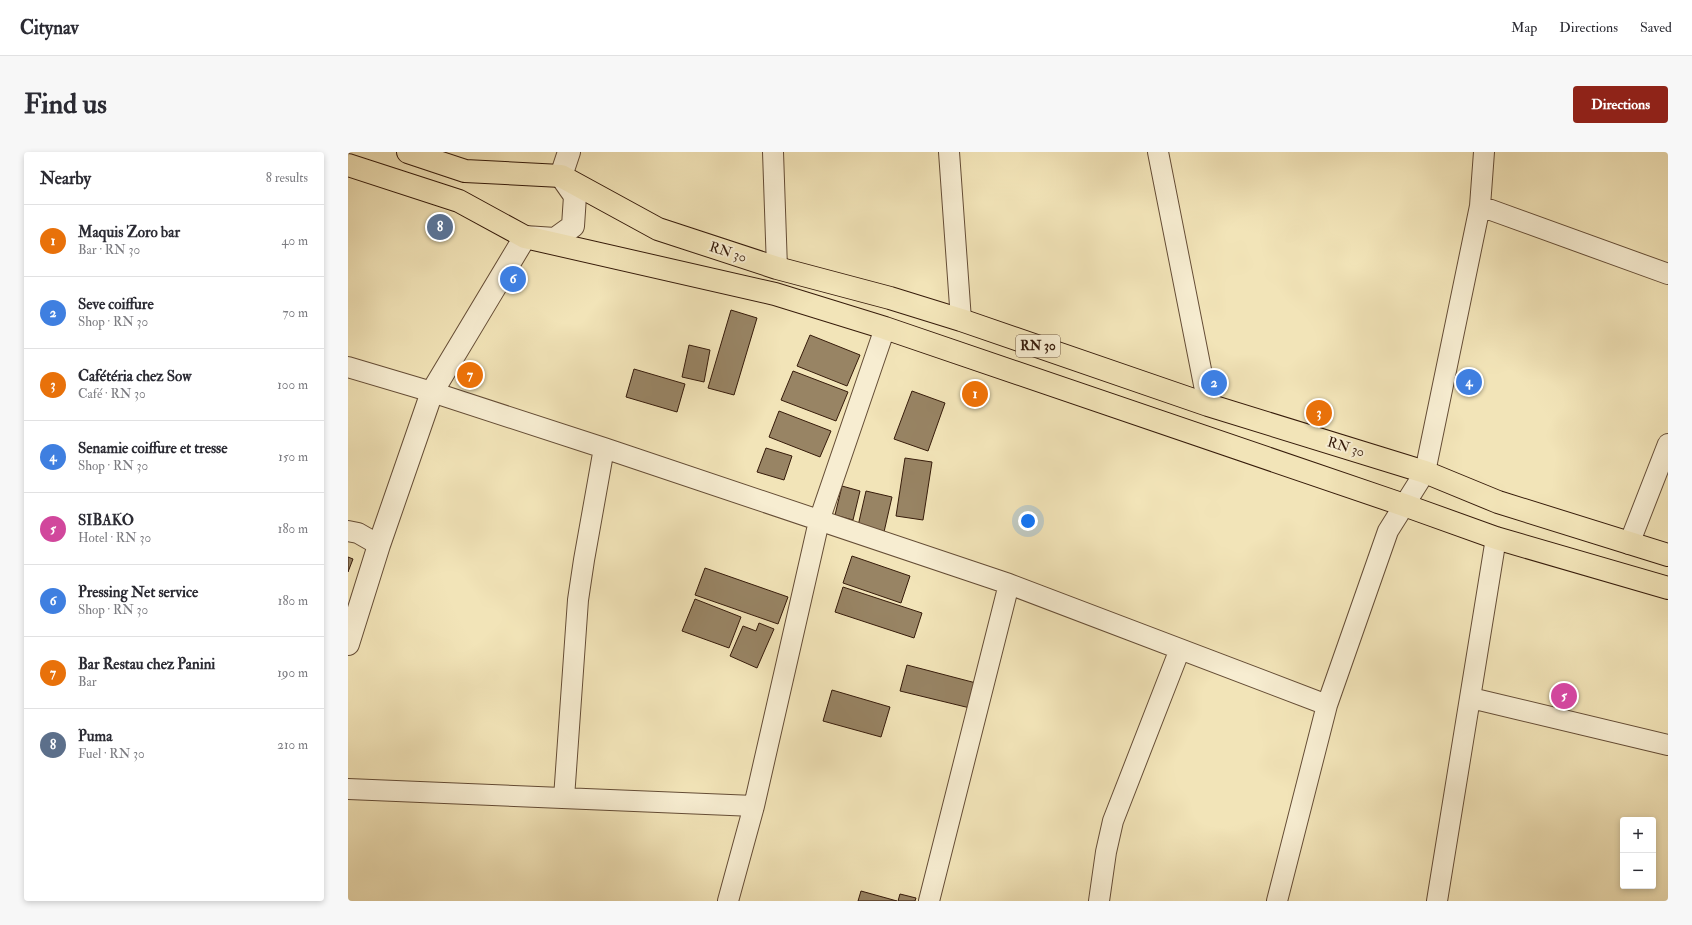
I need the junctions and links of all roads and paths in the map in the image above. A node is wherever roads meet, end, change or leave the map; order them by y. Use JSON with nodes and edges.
{"nodes":[{"id":1,"x":408,"y":152,"type":"edge"},
{"id":2,"x":569,"y":152,"type":"edge"},
{"id":3,"x":773,"y":152,"type":"edge"},
{"id":4,"x":949,"y":152,"type":"edge"},
{"id":5,"x":1158,"y":152,"type":"edge"},
{"id":6,"x":1484,"y":152,"type":"edge"},
{"id":7,"x":348,"y":165,"type":"edge"},
{"id":8,"x":561,"y":176,"type":"junction"},
{"id":9,"x":1480,"y":206,"type":"junction"},
{"id":10,"x":525,"y":237,"type":"junction"},
{"id":11,"x":777,"y":268,"type":"junction"},
{"id":12,"x":1668,"y":274,"type":"edge"},
{"id":13,"x":961,"y":320,"type":"junction"},
{"id":14,"x":885,"y":328,"type":"junction"},
{"id":15,"x":348,"y":367,"type":"edge"},
{"id":16,"x":432,"y":392,"type":"junction"},
{"id":17,"x":1208,"y":405,"type":"junction"},
{"id":18,"x":1668,"y":444,"type":"edge"},
{"id":19,"x":604,"y":448,"type":"junction"},
{"id":20,"x":1426,"y":472,"type":"junction"},
{"id":21,"x":1404,"y":505,"type":"junction"},
{"id":22,"x":819,"y":521,"type":"junction"},
{"id":23,"x":348,"y":531,"type":"edge"},
{"id":24,"x":1496,"y":538,"type":"junction"},
{"id":25,"x":1629,"y":544,"type":"junction"},
{"id":26,"x":379,"y":545,"type":"junction"},
{"id":27,"x":1668,"y":555,"type":"edge"},
{"id":28,"x":1009,"y":584,"type":"junction"},
{"id":29,"x":1668,"y":588,"type":"edge"},
{"id":30,"x":348,"y":644,"type":"edge"},
{"id":31,"x":1180,"y":649,"type":"junction"},
{"id":32,"x":1471,"y":698,"type":"junction"},
{"id":33,"x":1327,"y":705,"type":"junction"},
{"id":34,"x":1668,"y":745,"type":"edge"},
{"id":35,"x":348,"y":789,"type":"edge"},
{"id":36,"x":564,"y":798,"type":"junction"},
{"id":37,"x":754,"y":806,"type":"junction"},
{"id":38,"x":728,"y":901,"type":"edge"},
{"id":39,"x":929,"y":901,"type":"edge"},
{"id":40,"x":1099,"y":901,"type":"edge"},
{"id":41,"x":1277,"y":901,"type":"edge"},
{"id":42,"x":1437,"y":901,"type":"edge"}],
"edges":[{"from":1,"to":8,"type":"main road","name":"RN 30","number":"RN 30"},
{"from":2,"to":8,"type":"street"},
{"from":3,"to":11,"type":"street"},
{"from":4,"to":13,"type":"street"},
{"from":5,"to":17,"type":"street"},
{"from":6,"to":9,"type":"street"},
{"from":7,"to":10,"type":"main road","number":"RN 30"},
{"from":8,"to":10,"type":"street"},
{"from":8,"to":11,"type":"main road","name":"RN 30","number":"RN 30"},
{"from":9,"to":12,"type":"street"},
{"from":9,"to":20,"type":"street"},
{"from":10,"to":14,"type":"main road","number":"RN 30"},
{"from":10,"to":16,"type":"street"},
{"from":11,"to":13,"type":"main road","name":"RN 30","number":"RN 30"},
{"from":13,"to":17,"type":"main road","name":"RN 30","number":"RN 30"},
{"from":14,"to":21,"type":"main road","number":"RN 30"},
{"from":14,"to":22,"type":"street"},
{"from":15,"to":16,"type":"street"},
{"from":16,"to":19,"type":"street"},
{"from":16,"to":26,"type":"street"},
{"from":17,"to":20,"type":"main road","name":"RN 30","number":"RN 30"},
{"from":18,"to":25,"type":"street"},
{"from":19,"to":22,"type":"street"},
{"from":19,"to":36,"type":"street"},
{"from":20,"to":21,"type":"street"},
{"from":20,"to":25,"type":"main road","name":"RN 30","number":"RN 30"},
{"from":21,"to":24,"type":"main road","number":"RN 30"},
{"from":21,"to":33,"type":"street"},
{"from":22,"to":28,"type":"street"},
{"from":22,"to":37,"type":"street"},
{"from":23,"to":26,"type":"street"},
{"from":24,"to":29,"type":"main road","number":"RN 30"},
{"from":24,"to":32,"type":"street"},
{"from":25,"to":27,"type":"main road","name":"RN 30","number":"RN 30"},
{"from":26,"to":30,"type":"street"},
{"from":28,"to":31,"type":"street"},
{"from":28,"to":39,"type":"street"},
{"from":31,"to":33,"type":"street"},
{"from":31,"to":40,"type":"street"},
{"from":32,"to":34,"type":"street"},
{"from":32,"to":42,"type":"street"},
{"from":33,"to":41,"type":"street"},
{"from":35,"to":36,"type":"street"},
{"from":36,"to":37,"type":"street"},
{"from":37,"to":38,"type":"street"}]}
